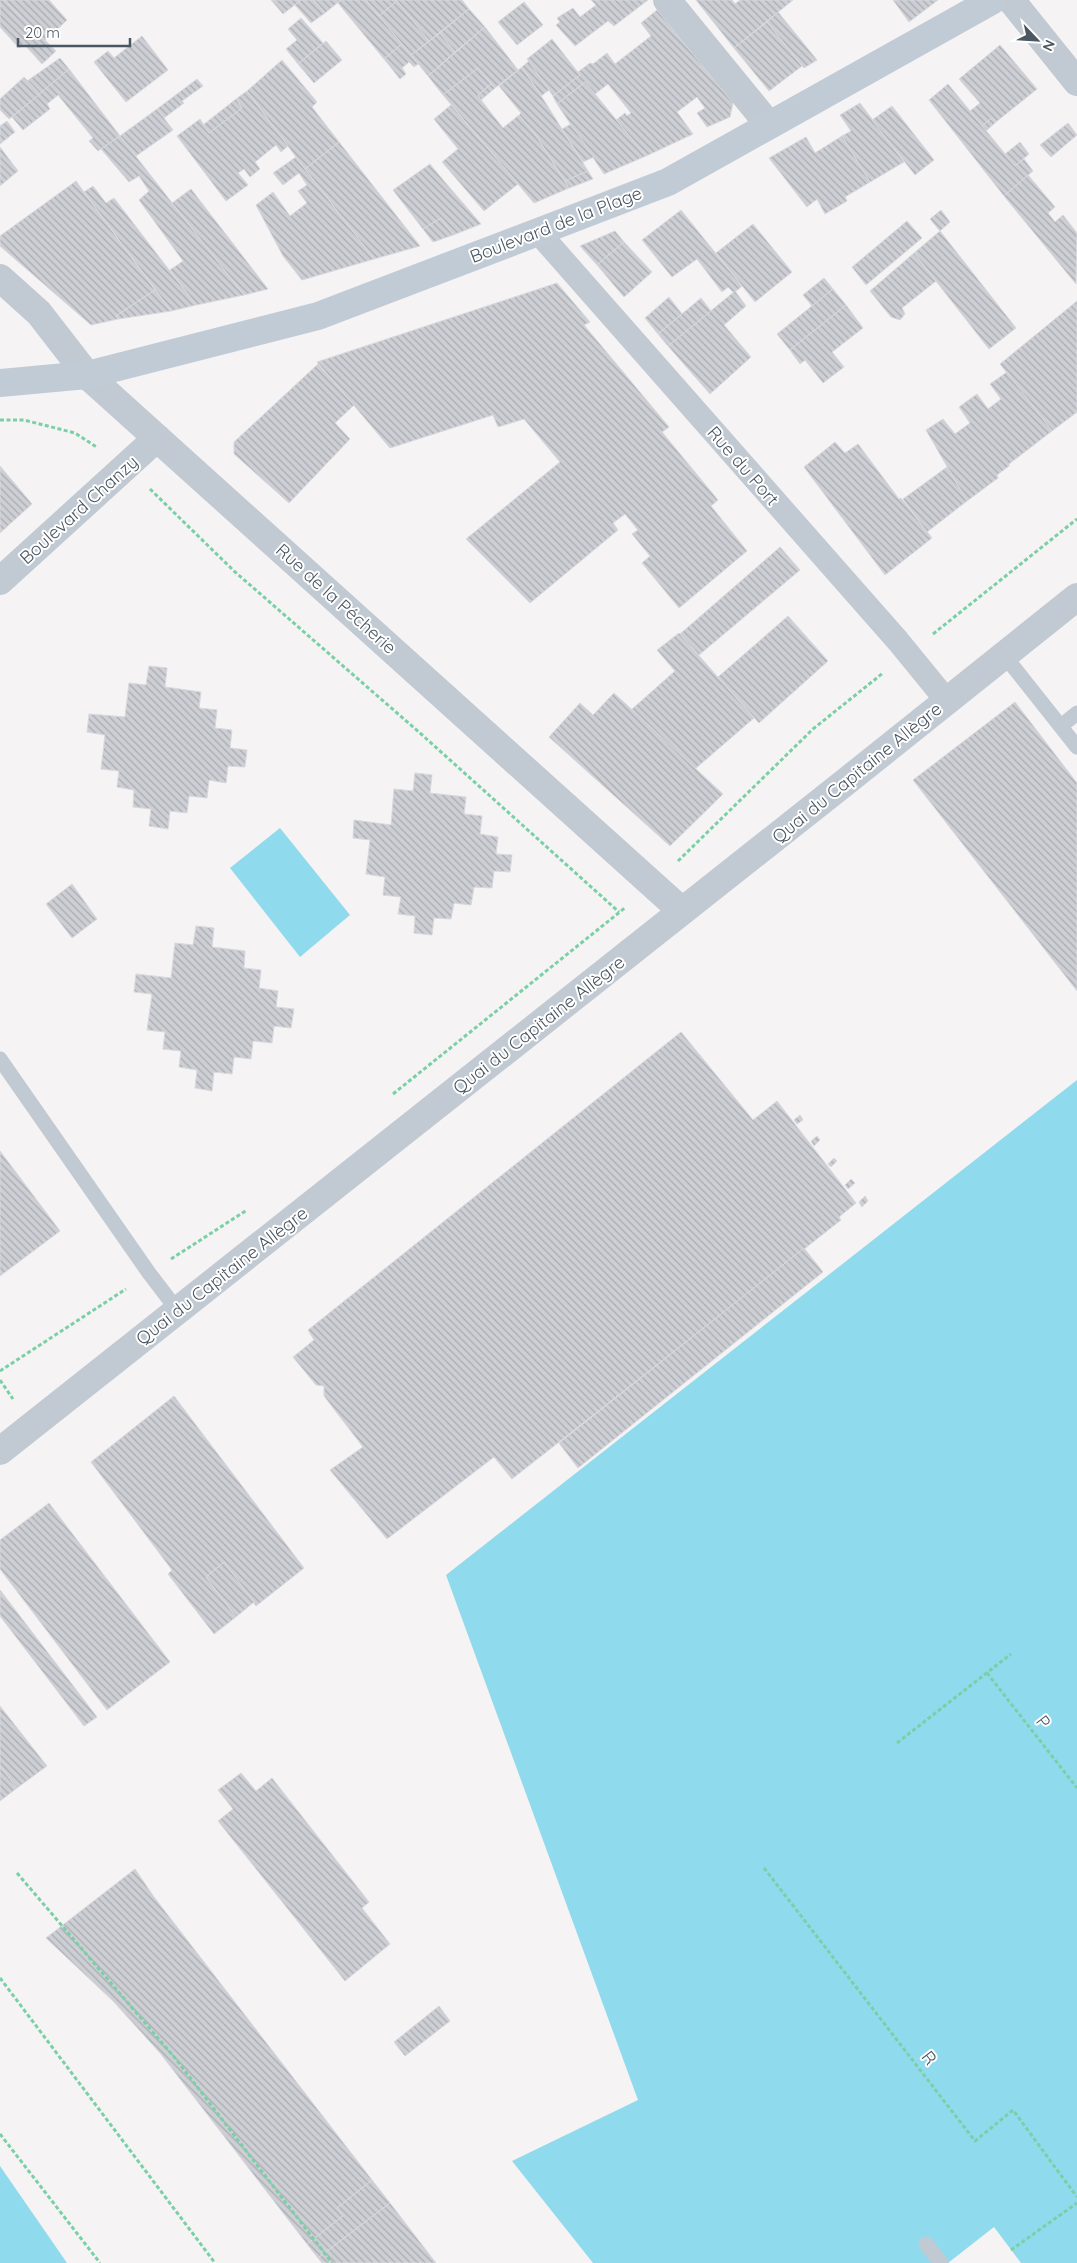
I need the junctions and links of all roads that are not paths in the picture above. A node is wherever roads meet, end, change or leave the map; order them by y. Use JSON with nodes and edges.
{"nodes":[{"id":1,"x":667,"y":0,"type":"edge"},
{"id":2,"x":993,"y":0,"type":"edge"},
{"id":3,"x":1011,"y":0,"type":"edge"},
{"id":4,"x":1077,"y":82,"type":"edge"},
{"id":5,"x":769,"y":125,"type":"junction"},
{"id":6,"x":538,"y":232,"type":"junction"},
{"id":7,"x":0,"y":278,"type":"edge"},
{"id":8,"x":87,"y":375,"type":"junction"},
{"id":9,"x":0,"y":382,"type":"edge"},
{"id":10,"x":157,"y":438,"type":"junction"},
{"id":11,"x":0,"y":581,"type":"edge"},
{"id":12,"x":1077,"y":597,"type":"edge"},
{"id":13,"x":1004,"y":655,"type":"junction"},
{"id":14,"x":947,"y":701,"type":"junction"},
{"id":15,"x":1077,"y":713,"type":"edge"},
{"id":16,"x":1061,"y":726,"type":"junction"},
{"id":17,"x":1077,"y":746,"type":"edge"},
{"id":18,"x":682,"y":911,"type":"junction"},
{"id":19,"x":0,"y":1059,"type":"edge"},
{"id":20,"x":178,"y":1311,"type":"junction"},
{"id":21,"x":0,"y":1451,"type":"edge"},
{"id":22,"x":926,"y":2244,"type":"dead end"},
{"id":23,"x":941,"y":2263,"type":"edge"}],
"edges":[{"from":1,"to":5,"type":"street"},
{"from":2,"to":5,"type":"main road","name":"Boulevard de la Plage"},
{"from":3,"to":4,"type":"street"},
{"from":5,"to":6,"type":"main road","name":"Boulevard de la Plage"},
{"from":6,"to":8,"type":"main road","name":"Boulevard de la Plage"},
{"from":6,"to":14,"type":"street","name":"Rue du Port"},
{"from":7,"to":8,"type":"street","name":"Rue de la Pécherie"},
{"from":8,"to":9,"type":"main road","name":"Boulevard de la Plage"},
{"from":8,"to":10,"type":"street","name":"Rue de la Pécherie"},
{"from":10,"to":11,"type":"street","name":"Boulevard Chanzy"},
{"from":10,"to":18,"type":"street","name":"Rue de la Pécherie"},
{"from":12,"to":13,"type":"street","name":"Quai du Capitaine Allègre"},
{"from":13,"to":14,"type":"street","name":"Quai du Capitaine Allègre"},
{"from":13,"to":16,"type":"lane"},
{"from":14,"to":18,"type":"street","name":"Quai du Capitaine Allègre"},
{"from":15,"to":16,"type":"lane"},
{"from":16,"to":17,"type":"lane"},
{"from":18,"to":20,"type":"street","name":"Quai du Capitaine Allègre"},
{"from":19,"to":20,"type":"lane"},
{"from":20,"to":21,"type":"street","name":"Quai du Capitaine Allègre"},
{"from":22,"to":23,"type":"lane"}]}
